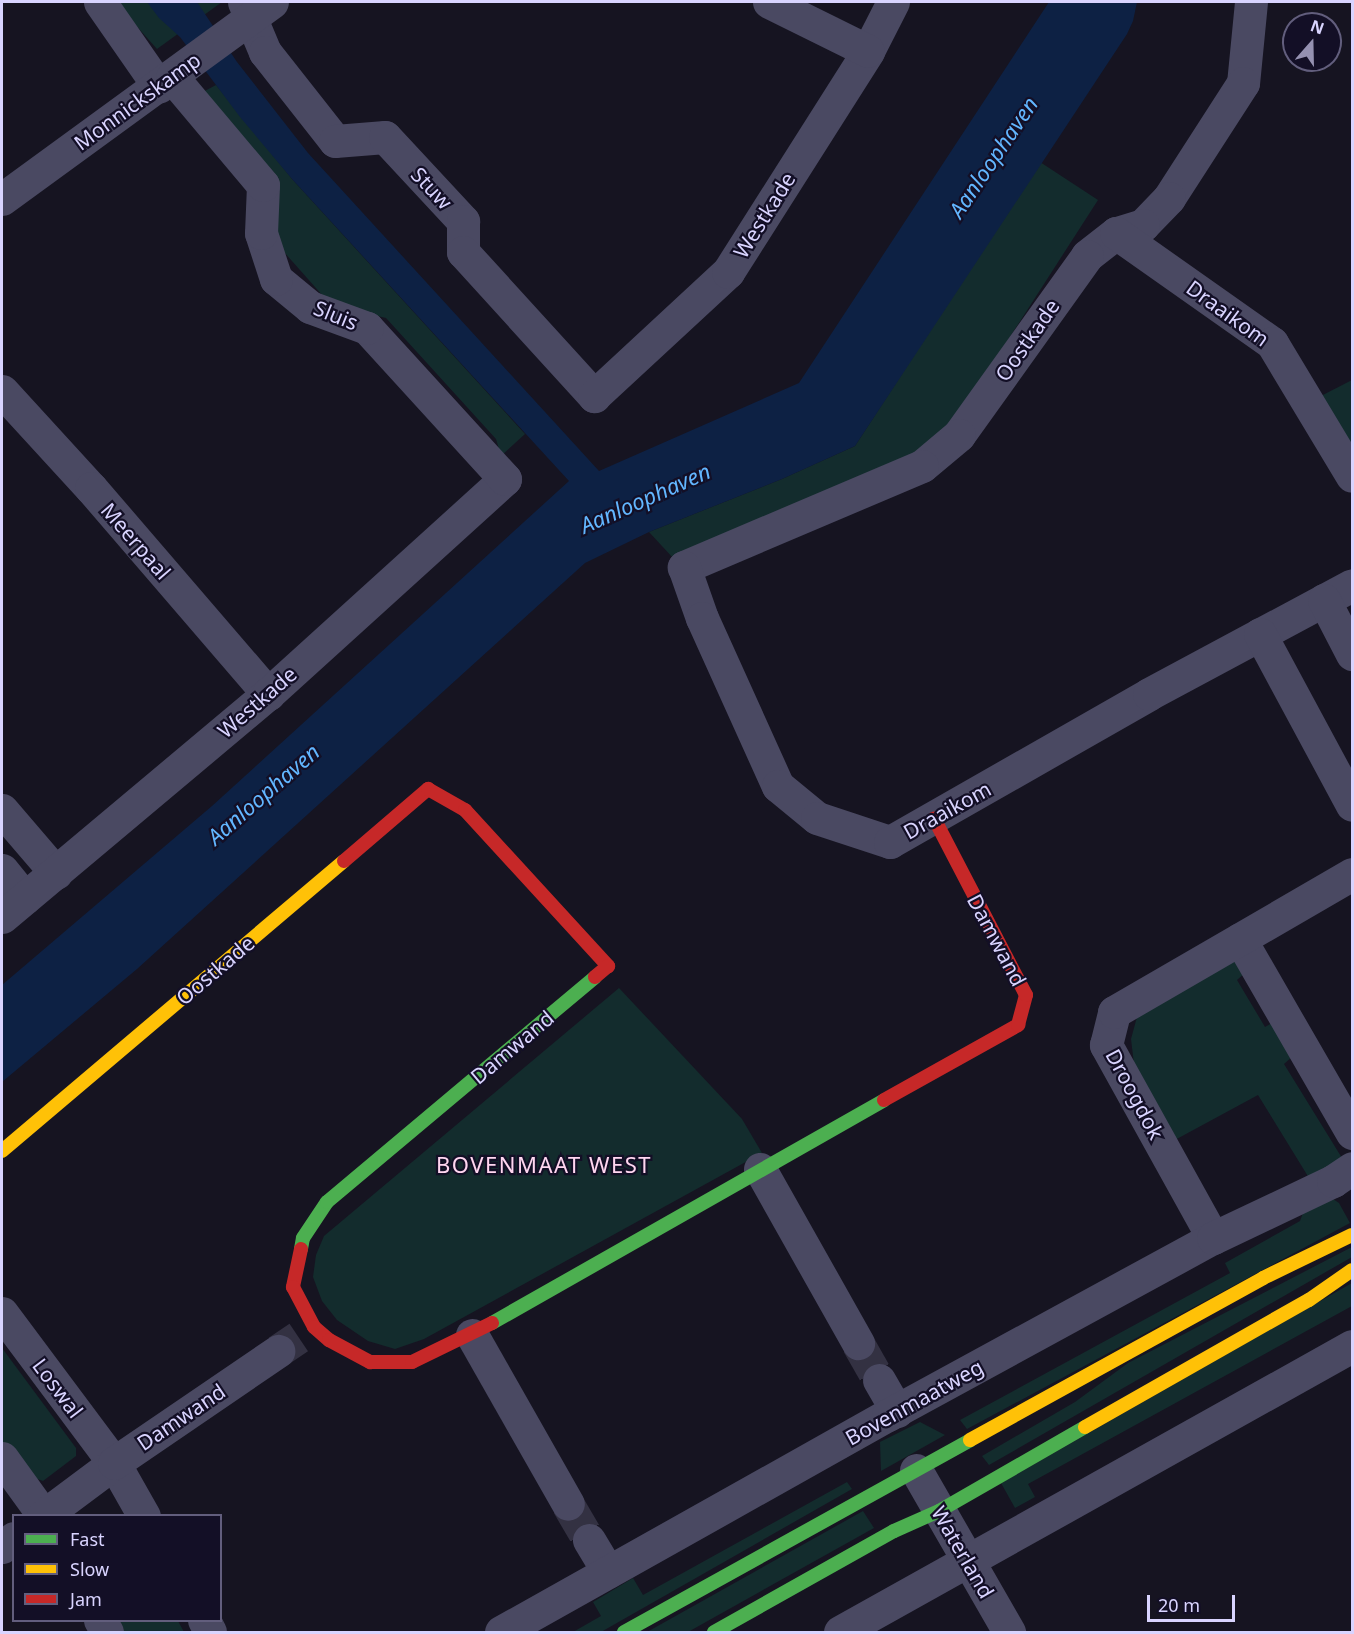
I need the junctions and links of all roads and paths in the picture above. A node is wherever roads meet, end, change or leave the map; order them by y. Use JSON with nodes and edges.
{"nodes":[{"id":1,"x":100,"y":2,"type":"edge"},
{"id":2,"x":769,"y":2,"type":"edge"},
{"id":3,"x":893,"y":2,"type":"edge"},
{"id":4,"x":1251,"y":2,"type":"edge"},
{"id":5,"x":255,"y":7,"type":"edge"},
{"id":6,"x":868,"y":51,"type":"junction"},
{"id":7,"x":175,"y":74,"type":"junction"},
{"id":8,"x":2,"y":200,"type":"edge"},
{"id":9,"x":1116,"y":233,"type":"junction"},
{"id":10,"x":2,"y":391,"type":"edge"},
{"id":11,"x":594,"y":396,"type":"joint"},
{"id":12,"x":1353,"y":476,"type":"edge"},
{"id":13,"x":505,"y":479,"type":"joint"},
{"id":14,"x":684,"y":567,"type":"joint"},
{"id":15,"x":1353,"y":585,"type":"edge"},
{"id":16,"x":1324,"y":600,"type":"junction"},
{"id":17,"x":1260,"y":634,"type":"junction"},
{"id":18,"x":1353,"y":654,"type":"edge"},
{"id":19,"x":268,"y":694,"type":"junction"},
{"id":20,"x":428,"y":789,"type":"joint"},
{"id":21,"x":1353,"y":805,"type":"edge"},
{"id":22,"x":2,"y":810,"type":"edge"},
{"id":23,"x":934,"y":818,"type":"junction"},
{"id":24,"x":2,"y":870,"type":"edge"},
{"id":25,"x":56,"y":873,"type":"junction"},
{"id":26,"x":1353,"y":874,"type":"edge"},
{"id":27,"x":13,"y":908,"type":"edge"},
{"id":28,"x":1240,"y":939,"type":"junction"},
{"id":29,"x":1353,"y":1133,"type":"edge"},
{"id":30,"x":2,"y":1151,"type":"edge"},
{"id":31,"x":760,"y":1169,"type":"junction"},
{"id":32,"x":1343,"y":1175,"type":"edge"},
{"id":33,"x":1353,"y":1235,"type":"edge"},
{"id":34,"x":1213,"y":1238,"type":"junction"},
{"id":35,"x":1353,"y":1270,"type":"edge"},
{"id":36,"x":2,"y":1313,"type":"edge"},
{"id":37,"x":472,"y":1335,"type":"junction"},
{"id":38,"x":297,"y":1338,"type":"junction"},
{"id":39,"x":858,"y":1343,"type":"tunnel mouth"},
{"id":40,"x":1353,"y":1346,"type":"edge"},
{"id":41,"x":879,"y":1380,"type":"tunnel mouth"},
{"id":42,"x":897,"y":1411,"type":"junction"},
{"id":43,"x":2,"y":1458,"type":"edge"},
{"id":44,"x":114,"y":1463,"type":"junction"},
{"id":45,"x":916,"y":1470,"type":"junction"},
{"id":46,"x":568,"y":1504,"type":"tunnel mouth"},
{"id":47,"x":939,"y":1511,"type":"junction"},
{"id":48,"x":43,"y":1514,"type":"edge"},
{"id":49,"x":45,"y":1514,"type":"edge"},
{"id":50,"x":143,"y":1514,"type":"edge"},
{"id":51,"x":589,"y":1540,"type":"tunnel mouth"},
{"id":52,"x":968,"y":1562,"type":"junction"},
{"id":53,"x":608,"y":1572,"type":"junction"},
{"id":54,"x":501,"y":1632,"type":"edge"},
{"id":55,"x":624,"y":1632,"type":"edge"},
{"id":56,"x":714,"y":1632,"type":"edge"},
{"id":57,"x":840,"y":1632,"type":"edge"},
{"id":58,"x":1010,"y":1632,"type":"edge"}],
"edges":[{"from":1,"to":7,"type":"street","name":"Sluis"},
{"from":2,"to":6,"type":"street"},
{"from":3,"to":6,"type":"street","name":"Westkade"},
{"from":4,"to":9,"type":"street","name":"Oostkade"},
{"from":5,"to":7,"type":"street","name":"Monnickskamp"},
{"from":5,"to":11,"type":"street","name":"Stuw"},
{"from":6,"to":11,"type":"street","name":"Westkade"},
{"from":7,"to":8,"type":"street","name":"Monnickskamp"},
{"from":7,"to":13,"type":"street","name":"Sluis"},
{"from":9,"to":12,"type":"street","name":"Draaikom"},
{"from":9,"to":14,"type":"street","name":"Oostkade"},
{"from":10,"to":19,"type":"street","name":"Meerpaal"},
{"from":13,"to":19,"type":"street","name":"Westkade"},
{"from":14,"to":23,"type":"street","name":"Draaikom"},
{"from":15,"to":16,"type":"street","name":"Draaikom"},
{"from":16,"to":17,"type":"street","name":"Draaikom"},
{"from":16,"to":18,"type":"street"},
{"from":17,"to":21,"type":"street"},
{"from":17,"to":23,"type":"street","name":"Draaikom"},
{"from":19,"to":25,"type":"street","name":"Westkade"},
{"from":20,"to":30,"type":"street","name":"Oostkade"},
{"from":20,"to":38,"type":"street","name":"Damwand"},
{"from":22,"to":25,"type":"street"},
{"from":23,"to":31,"type":"street","name":"Damwand"},
{"from":24,"to":27,"type":"street"},
{"from":25,"to":27,"type":"street","name":"Westkade"},
{"from":26,"to":28,"type":"street","name":"Droogdok"},
{"from":28,"to":29,"type":"street"},
{"from":28,"to":34,"type":"street","name":"Droogdok"},
{"from":31,"to":37,"type":"street","name":"Damwand"},
{"from":31,"to":39,"type":"street"},
{"from":32,"to":34,"type":"street","name":"Bovenmaatweg"},
{"from":33,"to":45,"type":"street"},
{"from":34,"to":42,"type":"street","name":"Bovenmaatweg"},
{"from":35,"to":47,"type":"street"},
{"from":36,"to":44,"type":"street","name":"Loswal"},
{"from":37,"to":38,"type":"street","name":"Damwand"},
{"from":37,"to":46,"type":"street"},
{"from":38,"to":44,"type":"street","name":"Damwand"},
{"from":40,"to":52,"type":"street"},
{"from":41,"to":42,"type":"street"},
{"from":42,"to":53,"type":"street","name":"Bovenmaatweg"},
{"from":43,"to":48,"type":"street"},
{"from":44,"to":49,"type":"street"},
{"from":44,"to":50,"type":"street","name":"Loswal"},
{"from":45,"to":47,"type":"street","name":"Waterland"},
{"from":45,"to":55,"type":"street"},
{"from":47,"to":52,"type":"street","name":"Waterland"},
{"from":47,"to":56,"type":"street"},
{"from":51,"to":53,"type":"street"},
{"from":52,"to":57,"type":"street"},
{"from":52,"to":58,"type":"street","name":"Waterland"},
{"from":53,"to":54,"type":"street","name":"Bovenmaatweg"}]}
